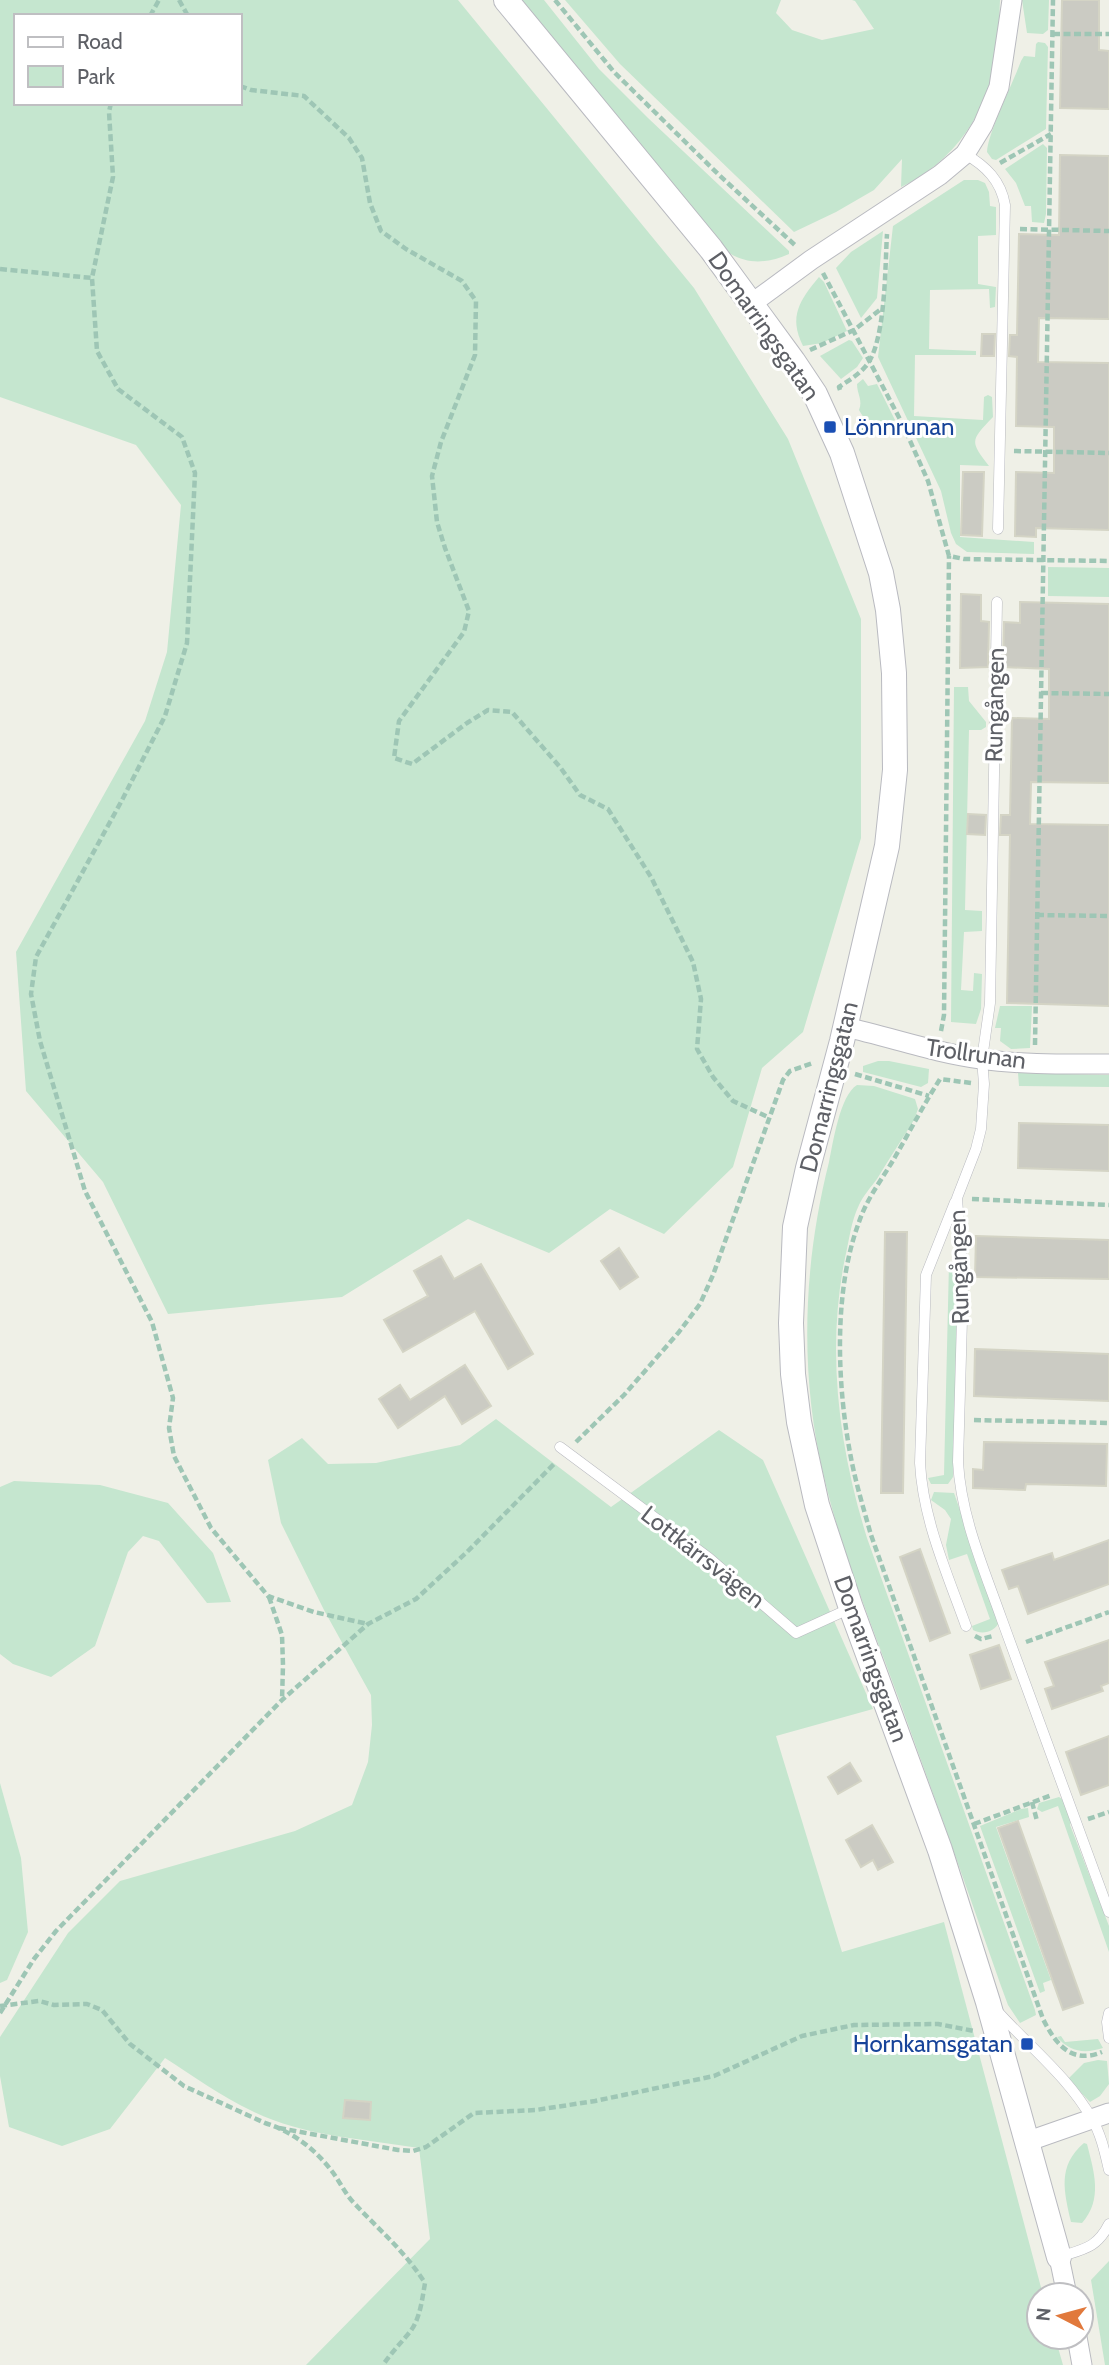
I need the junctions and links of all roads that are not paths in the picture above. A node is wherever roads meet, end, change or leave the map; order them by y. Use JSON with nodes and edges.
{"nodes":[{"id":1,"x":506,"y":0,"type":"edge"},
{"id":2,"x":1012,"y":0,"type":"edge"},
{"id":3,"x":965,"y":154,"type":"junction"},
{"id":4,"x":751,"y":304,"type":"junction"},
{"id":5,"x":998,"y":529,"type":"dead end"},
{"id":6,"x":998,"y":602,"type":"dead end"},
{"id":7,"x":845,"y":1027,"type":"junction"},
{"id":8,"x":982,"y":1059,"type":"junction"},
{"id":9,"x":1109,"y":1064,"type":"edge"},
{"id":10,"x":957,"y":1198,"type":"junction"},
{"id":11,"x":563,"y":1450,"type":"road end"},
{"id":12,"x":851,"y":1608,"type":"junction"},
{"id":13,"x":966,"y":1626,"type":"road end"},
{"id":14,"x":1109,"y":1912,"type":"edge"},
{"id":15,"x":988,"y":2002,"type":"junction"},
{"id":16,"x":1109,"y":2012,"type":"edge"},
{"id":17,"x":1109,"y":2038,"type":"edge"},
{"id":18,"x":1101,"y":2116,"type":"edge"},
{"id":19,"x":1027,"y":2142,"type":"junction"},
{"id":20,"x":1109,"y":2170,"type":"edge"},
{"id":21,"x":1109,"y":2224,"type":"edge"},
{"id":22,"x":1059,"y":2257,"type":"junction"},
{"id":23,"x":1065,"y":2281,"type":"edge"}],
"edges":[{"from":1,"to":4,"type":"street","name":"Domarringsgatan"},
{"from":2,"to":3,"type":"street"},
{"from":3,"to":4,"type":"street"},
{"from":3,"to":5,"type":"lane"},
{"from":4,"to":7,"type":"street","name":"Domarringsgatan"},
{"from":6,"to":8,"type":"lane","name":"Rungången"},
{"from":7,"to":8,"type":"street","name":"Trollrunan"},
{"from":7,"to":12,"type":"street","name":"Domarringsgatan"},
{"from":8,"to":9,"type":"street","name":"Trollrunan"},
{"from":8,"to":10,"type":"lane","name":"Rungången"},
{"from":10,"to":13,"type":"lane"},
{"from":10,"to":14,"type":"lane","name":"Rungången"},
{"from":11,"to":12,"type":"lane","name":"Lottkärrsvägen"},
{"from":12,"to":15,"type":"street","name":"Domarringsgatan"},
{"from":15,"to":18,"type":"lane"},
{"from":15,"to":19,"type":"street","name":"Domarringsgatan"},
{"from":16,"to":17,"type":"lane"},
{"from":18,"to":19,"type":"street"},
{"from":18,"to":20,"type":"lane"},
{"from":19,"to":22,"type":"street","name":"Domarringsgatan"},
{"from":21,"to":22,"type":"lane"},
{"from":22,"to":23,"type":"street"}]}
